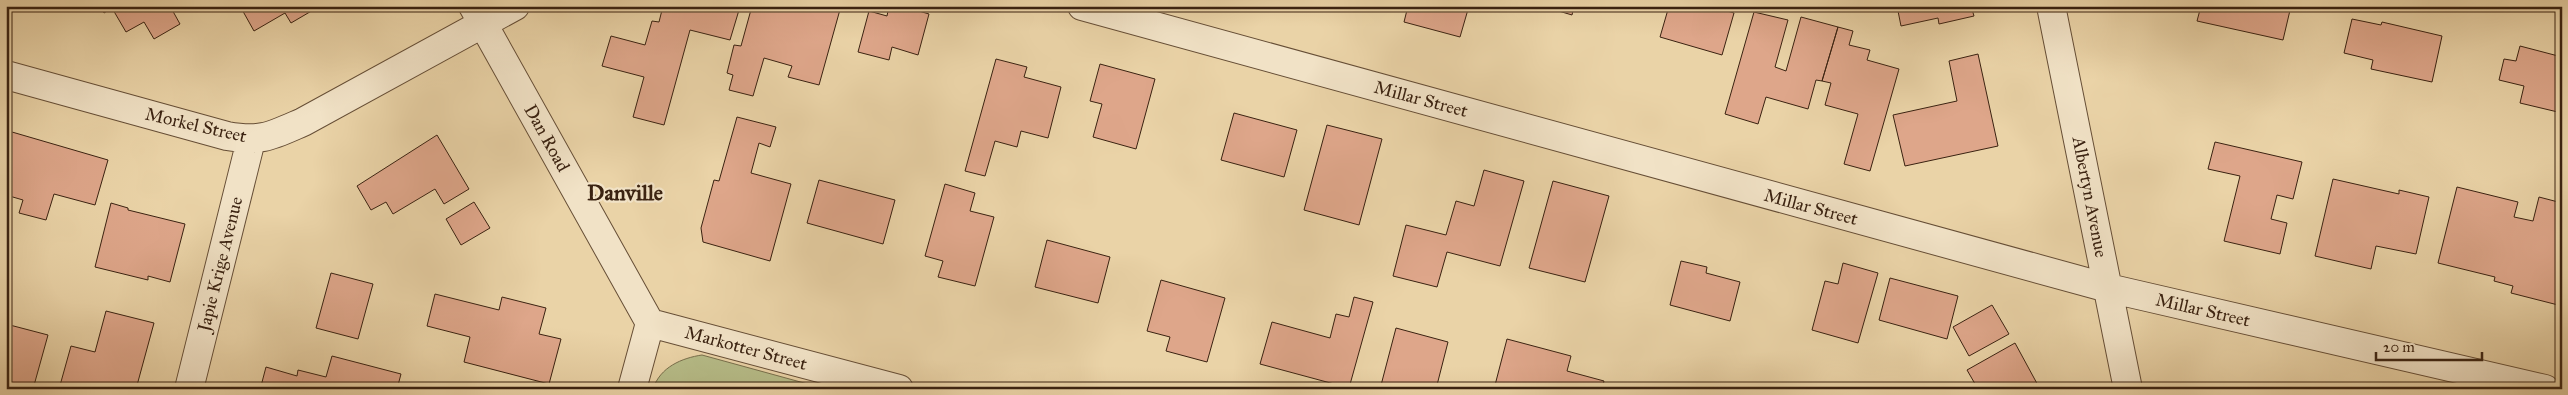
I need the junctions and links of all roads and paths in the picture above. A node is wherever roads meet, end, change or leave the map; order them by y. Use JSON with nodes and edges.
{"nodes":[{"id":1,"x":515,"y":6,"type":"edge"},
{"id":2,"x":1082,"y":6,"type":"edge"},
{"id":3,"x":2051,"y":6,"type":"edge"},
{"id":4,"x":478,"y":16,"type":"edge"},
{"id":5,"x":6,"y":75,"type":"edge"},
{"id":6,"x":251,"y":140,"type":"junction"},
{"id":7,"x":2108,"y":288,"type":"junction"},
{"id":8,"x":650,"y":323,"type":"junction"},
{"id":9,"x":189,"y":389,"type":"edge"},
{"id":10,"x":632,"y":389,"type":"edge"},
{"id":11,"x":899,"y":389,"type":"edge"},
{"id":12,"x":2128,"y":389,"type":"edge"},
{"id":13,"x":2545,"y":389,"type":"edge"}],
"edges":[{"from":1,"to":4,"type":"street","name":"Morkel Street"},
{"from":2,"to":7,"type":"street","name":"Millar Street"},
{"from":3,"to":7,"type":"street","name":"Albertyn Avenue"},
{"from":4,"to":6,"type":"street","name":"Morkel Street"},
{"from":4,"to":8,"type":"street","name":"Dan Road"},
{"from":5,"to":6,"type":"street","name":"Morkel Street"},
{"from":6,"to":9,"type":"street","name":"Japie Krige Avenue"},
{"from":7,"to":12,"type":"street","name":"Albertyn Avenue"},
{"from":7,"to":13,"type":"street","name":"Millar Street"},
{"from":8,"to":10,"type":"street"},
{"from":8,"to":11,"type":"street","name":"Markotter Street"}]}
